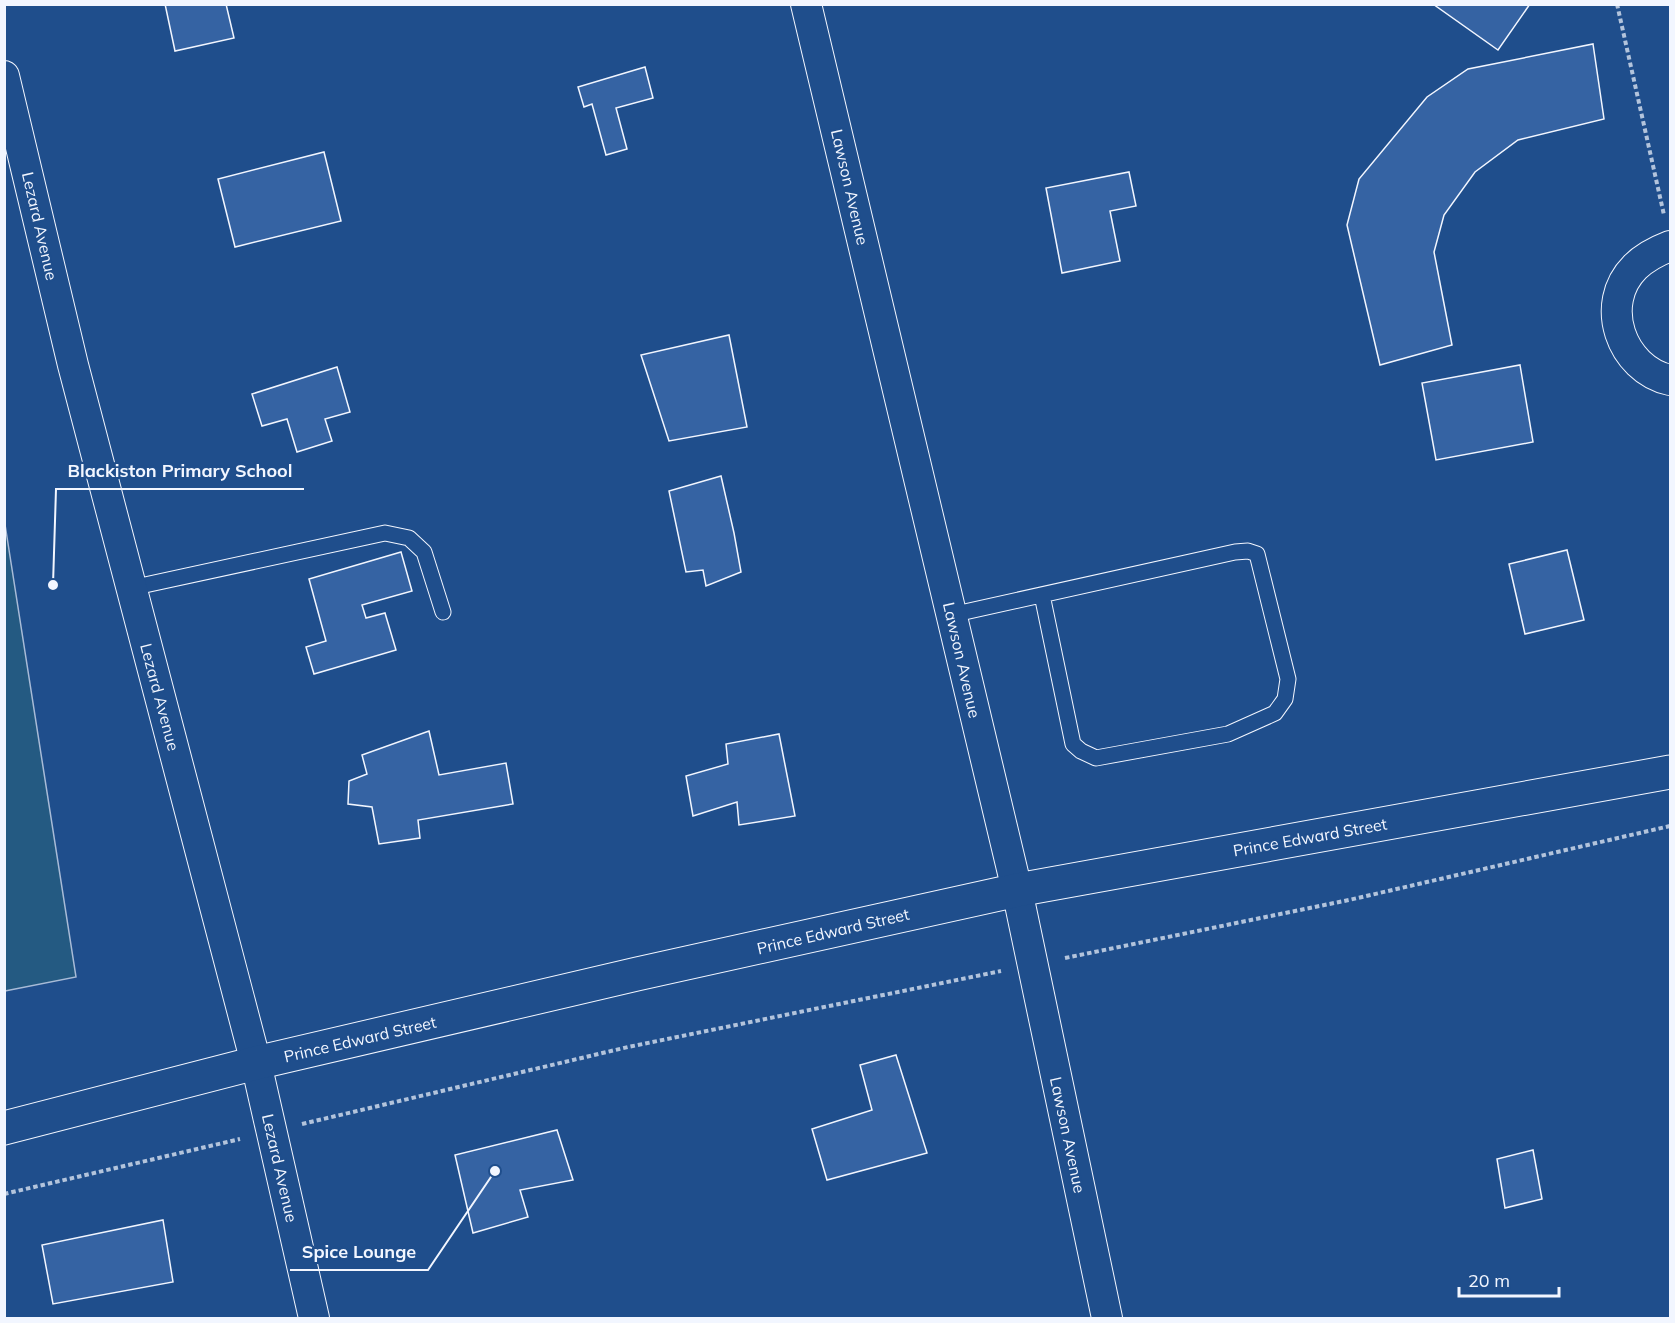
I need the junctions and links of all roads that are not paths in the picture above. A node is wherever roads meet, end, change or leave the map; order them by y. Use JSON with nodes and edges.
{"nodes":[{"id":1,"x":806,"y":4,"type":"edge"},
{"id":2,"x":4,"y":76,"type":"edge"},
{"id":3,"x":1668,"y":234,"type":"edge"},
{"id":4,"x":1671,"y":380,"type":"edge"},
{"id":5,"x":131,"y":588,"type":"junction"},
{"id":6,"x":1042,"y":595,"type":"junction"},
{"id":7,"x":443,"y":612,"type":"dead end"},
{"id":8,"x":951,"y":615,"type":"junction"},
{"id":9,"x":1671,"y":772,"type":"edge"},
{"id":10,"x":1017,"y":890,"type":"junction"},
{"id":11,"x":256,"y":1063,"type":"junction"},
{"id":12,"x":4,"y":1128,"type":"edge"},
{"id":13,"x":314,"y":1318,"type":"edge"},
{"id":14,"x":1107,"y":1318,"type":"edge"}],
"edges":[{"from":1,"to":8,"type":"street","name":"Lawson Avenue"},
{"from":2,"to":5,"type":"street","name":"Lezard Avenue"},
{"from":3,"to":4,"type":"street"},
{"from":5,"to":7,"type":"lane"},
{"from":5,"to":11,"type":"street","name":"Lezard Avenue"},
{"from":6,"to":6,"type":"lane"},
{"from":6,"to":8,"type":"lane"},
{"from":8,"to":10,"type":"street","name":"Lawson Avenue"},
{"from":9,"to":10,"type":"main road","name":"Prince Edward Street"},
{"from":10,"to":11,"type":"main road","name":"Prince Edward Street"},
{"from":10,"to":14,"type":"street","name":"Lawson Avenue"},
{"from":11,"to":12,"type":"main road","name":"Prince Edward Street"},
{"from":11,"to":13,"type":"street","name":"Lezard Avenue"}]}
